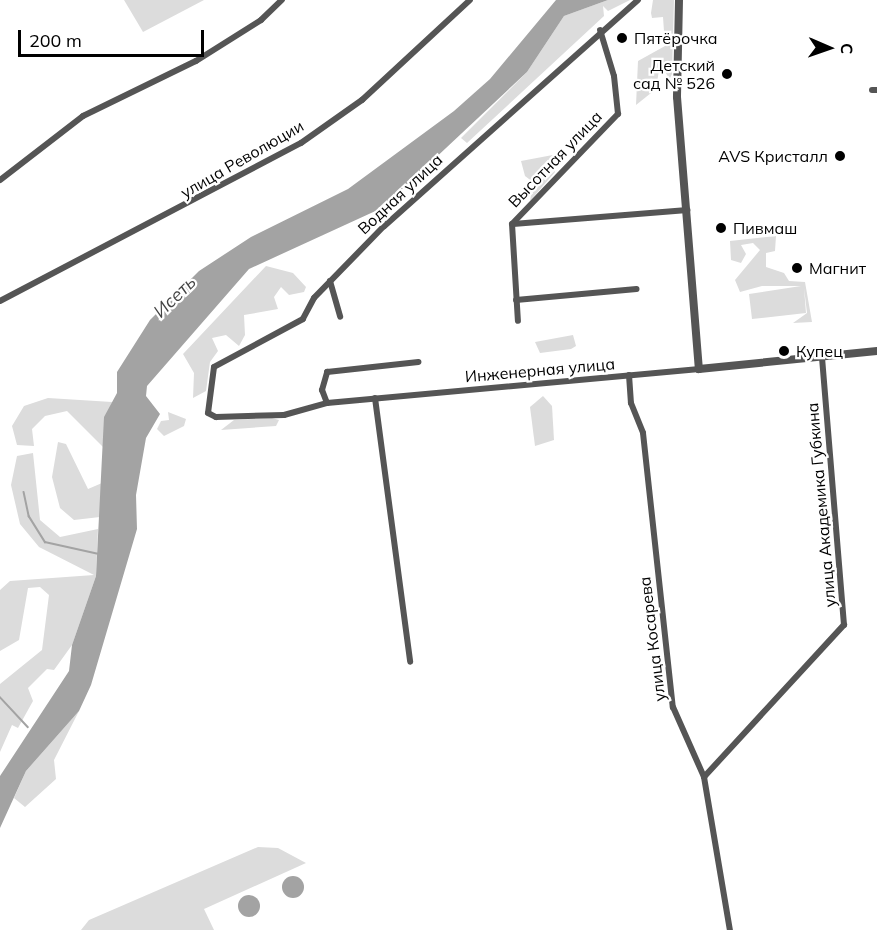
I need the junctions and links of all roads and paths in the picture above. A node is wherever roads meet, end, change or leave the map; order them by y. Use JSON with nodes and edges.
{"nodes":[{"id":1,"x":282,"y":0,"type":"edge"},
{"id":2,"x":470,"y":0,"type":"edge"},
{"id":3,"x":638,"y":0,"type":"edge"},
{"id":4,"x":680,"y":0,"type":"edge"},
{"id":5,"x":600,"y":30,"type":"junction"},
{"id":6,"x":0,"y":180,"type":"edge"},
{"id":7,"x":687,"y":210,"type":"junction"},
{"id":8,"x":512,"y":224,"type":"junction"},
{"id":9,"x":330,"y":281,"type":"junction"},
{"id":10,"x":637,"y":289,"type":"dead end"},
{"id":11,"x":516,"y":300,"type":"junction"},
{"id":12,"x":0,"y":301,"type":"edge"},
{"id":13,"x":340,"y":317,"type":"dead end"},
{"id":14,"x":518,"y":321,"type":"dead end"},
{"id":15,"x":877,"y":351,"type":"edge"},
{"id":16,"x":822,"y":356,"type":"junction"},
{"id":17,"x":418,"y":362,"type":"dead end"},
{"id":18,"x":699,"y":369,"type":"junction"},
{"id":19,"x":628,"y":375,"type":"junction"},
{"id":20,"x":375,"y":398,"type":"junction"},
{"id":21,"x":327,"y":404,"type":"junction"},
{"id":22,"x":208,"y":412,"type":"joint"},
{"id":23,"x":410,"y":662,"type":"dead end"},
{"id":24,"x":704,"y":777,"type":"junction"},
{"id":25,"x":730,"y":930,"type":"edge"}],
"edges":[{"from":1,"to":6,"type":"street"},
{"from":2,"to":12,"type":"street","name":"улица Революции"},
{"from":3,"to":5,"type":"street","name":"Водная улица"},
{"from":4,"to":7,"type":"street"},
{"from":5,"to":8,"type":"street","name":"Высотная улица"},
{"from":5,"to":9,"type":"street","name":"Водная улица"},
{"from":7,"to":8,"type":"street"},
{"from":7,"to":18,"type":"street"},
{"from":8,"to":11,"type":"street"},
{"from":9,"to":13,"type":"street"},
{"from":9,"to":22,"type":"street","name":"Водная улица"},
{"from":10,"to":11,"type":"street"},
{"from":11,"to":14,"type":"street"},
{"from":15,"to":16,"type":"street","name":"Инженерная улица"},
{"from":16,"to":18,"type":"street","name":"Инженерная улица"},
{"from":16,"to":24,"type":"street","name":"улица Академика Губкина"},
{"from":17,"to":21,"type":"street"},
{"from":18,"to":19,"type":"street","name":"Инженерная улица"},
{"from":19,"to":20,"type":"street","name":"Инженерная улица"},
{"from":19,"to":24,"type":"street","name":"улица Косарева"},
{"from":20,"to":21,"type":"street","name":"Инженерная улица"},
{"from":20,"to":23,"type":"street"},
{"from":21,"to":22,"type":"street","name":"Инженерная улица"},
{"from":24,"to":25,"type":"street","name":"улица Косарева"}]}
